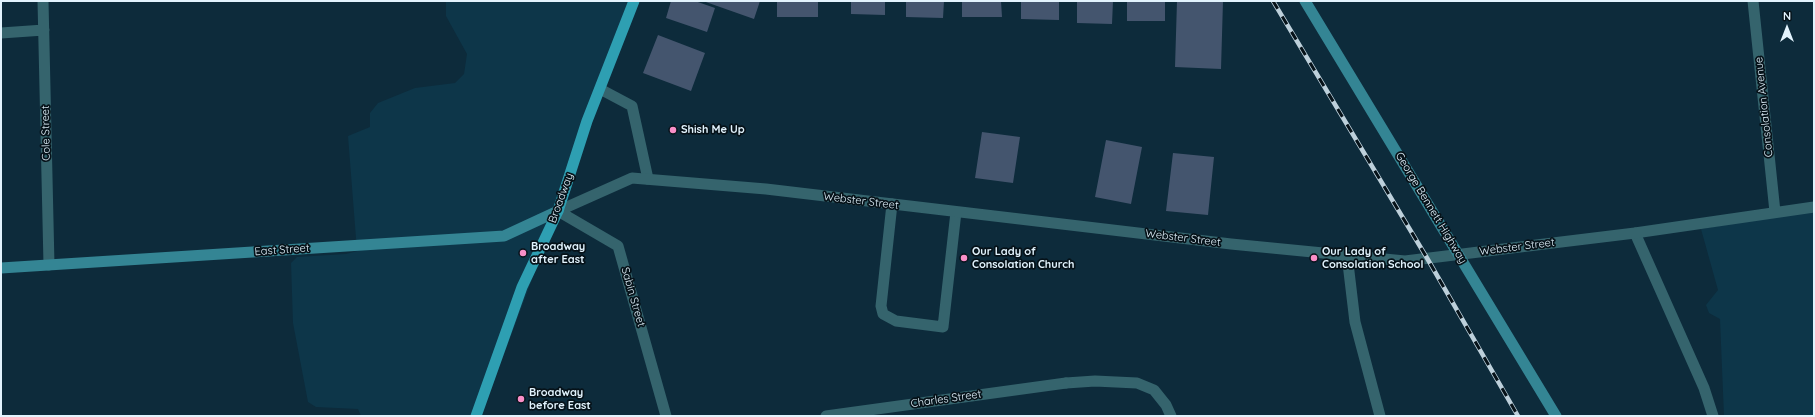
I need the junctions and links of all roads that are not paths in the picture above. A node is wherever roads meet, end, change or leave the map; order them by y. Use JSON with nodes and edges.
{"nodes":[{"id":1,"x":43,"y":1,"type":"edge"},
{"id":2,"x":634,"y":1,"type":"edge"},
{"id":3,"x":1305,"y":1,"type":"edge"},
{"id":4,"x":1753,"y":1,"type":"edge"},
{"id":5,"x":44,"y":30,"type":"junction"},
{"id":6,"x":1,"y":33,"type":"edge"},
{"id":7,"x":600,"y":89,"type":"junction"},
{"id":8,"x":648,"y":179,"type":"junction"},
{"id":9,"x":892,"y":204,"type":"junction"},
{"id":10,"x":1814,"y":207,"type":"edge"},
{"id":11,"x":558,"y":211,"type":"junction"},
{"id":12,"x":956,"y":212,"type":"junction"},
{"id":13,"x":1774,"y":212,"type":"junction"},
{"id":14,"x":1635,"y":233,"type":"junction"},
{"id":15,"x":1459,"y":254,"type":"junction"},
{"id":16,"x":1347,"y":255,"type":"junction"},
{"id":17,"x":48,"y":265,"type":"junction"},
{"id":18,"x":1,"y":268,"type":"edge"},
{"id":19,"x":476,"y":416,"type":"edge"},
{"id":20,"x":666,"y":416,"type":"edge"},
{"id":21,"x":826,"y":416,"type":"edge"},
{"id":22,"x":1171,"y":416,"type":"edge"},
{"id":23,"x":1380,"y":416,"type":"edge"},
{"id":24,"x":1556,"y":416,"type":"edge"},
{"id":25,"x":1713,"y":416,"type":"edge"}],
"edges":[{"from":1,"to":5,"type":"street","name":"Cole Street"},
{"from":2,"to":7,"type":"main road","name":"Broadway"},
{"from":3,"to":15,"type":"main road","name":"George Bennett Highway"},
{"from":4,"to":13,"type":"street","name":"Consolation Avenue"},
{"from":5,"to":6,"type":"street"},
{"from":5,"to":17,"type":"street","name":"Cole Street"},
{"from":7,"to":8,"type":"street"},
{"from":7,"to":11,"type":"main road","name":"Broadway"},
{"from":8,"to":9,"type":"street","name":"Webster Street"},
{"from":8,"to":11,"type":"street","name":"Webster Street"},
{"from":9,"to":12,"type":"street","name":"Webster Street"},
{"from":9,"to":12,"type":"street"},
{"from":10,"to":13,"type":"street","name":"Webster Street"},
{"from":11,"to":17,"type":"main road","name":"East Street"},
{"from":11,"to":19,"type":"main road","name":"Broadway"},
{"from":11,"to":20,"type":"street","name":"Sabin Street"},
{"from":12,"to":16,"type":"street","name":"Webster Street"},
{"from":13,"to":14,"type":"street","name":"Webster Street"},
{"from":14,"to":15,"type":"street","name":"Webster Street"},
{"from":14,"to":25,"type":"street"},
{"from":15,"to":16,"type":"street","name":"Webster Street"},
{"from":15,"to":24,"type":"main road","name":"George Bennett Highway"},
{"from":16,"to":23,"type":"street"},
{"from":17,"to":18,"type":"main road","name":"East Street"},
{"from":21,"to":22,"type":"street","name":"Charles Street"}]}
